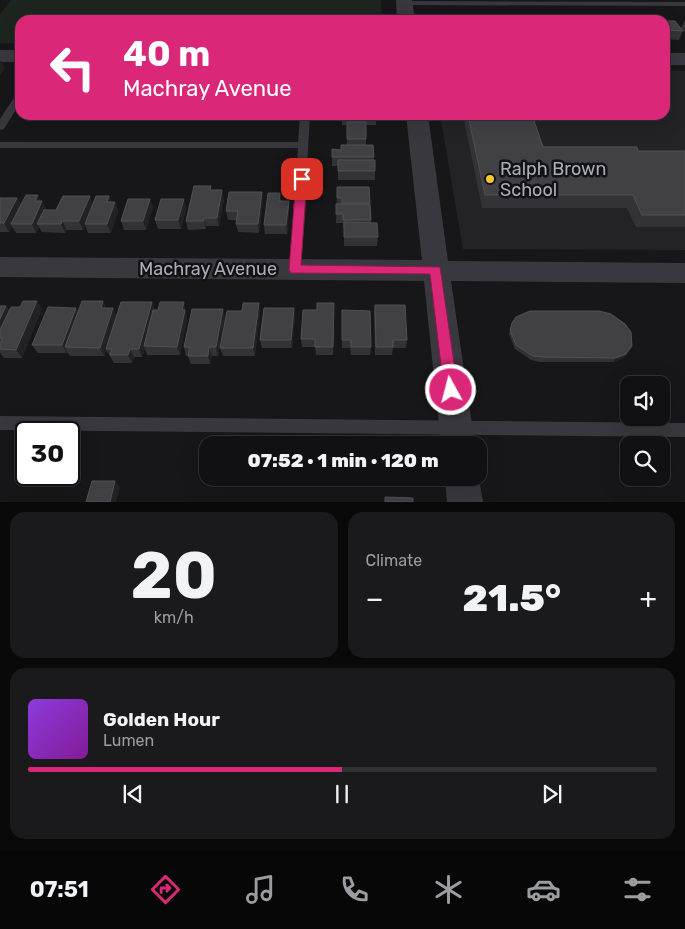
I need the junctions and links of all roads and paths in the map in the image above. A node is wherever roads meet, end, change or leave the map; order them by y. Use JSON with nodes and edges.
{"nodes":[{"id":1,"x":685,"y":4,"type":"edge"},
{"id":2,"x":405,"y":8,"type":"edge"},
{"id":3,"x":0,"y":56,"type":"edge"},
{"id":4,"x":15,"y":56,"type":"edge"},
{"id":5,"x":670,"y":58,"type":"edge"},
{"id":6,"x":685,"y":59,"type":"edge"},
{"id":7,"x":15,"y":103,"type":"edge"},
{"id":8,"x":305,"y":120,"type":"edge"},
{"id":9,"x":418,"y":120,"type":"edge"},
{"id":10,"x":0,"y":127,"type":"edge"},
{"id":11,"x":0,"y":145,"type":"edge"},
{"id":12,"x":304,"y":145,"type":"junction"},
{"id":13,"x":0,"y":267,"type":"edge"},
{"id":14,"x":295,"y":270,"type":"junction"},
{"id":15,"x":436,"y":270,"type":"junction"},
{"id":16,"x":685,"y":273,"type":"edge"},
{"id":17,"x":0,"y":423,"type":"edge"},
{"id":18,"x":685,"y":430,"type":"edge"},
{"id":19,"x":457,"y":436,"type":"edge"},
{"id":20,"x":463,"y":486,"type":"edge"},
{"id":21,"x":465,"y":502,"type":"edge"}],
"edges":[{"from":1,"to":2,"type":"lane"},
{"from":3,"to":4,"type":"street"},
{"from":5,"to":6,"type":"street"},
{"from":7,"to":10,"type":"lane"},
{"from":8,"to":12,"type":"lane"},
{"from":9,"to":15,"type":"street"},
{"from":11,"to":12,"type":"lane"},
{"from":12,"to":14,"type":"lane"},
{"from":13,"to":14,"type":"street","name":"Machray Avenue"},
{"from":14,"to":15,"type":"street","name":"Machray Avenue"},
{"from":15,"to":16,"type":"street","name":"Machray Avenue"},
{"from":15,"to":19,"type":"street"},
{"from":17,"to":19,"type":"lane"},
{"from":18,"to":19,"type":"lane"},
{"from":20,"to":21,"type":"street"}]}
